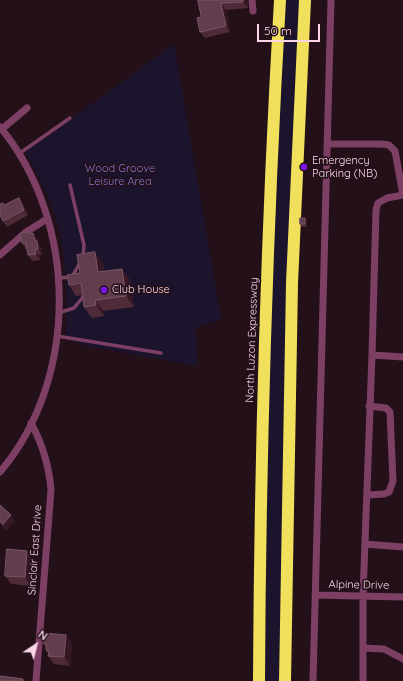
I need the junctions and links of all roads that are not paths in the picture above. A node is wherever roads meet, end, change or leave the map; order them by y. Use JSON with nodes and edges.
{"nodes":[{"id":1,"x":252,"y":0,"type":"edge"},
{"id":2,"x":280,"y":0,"type":"edge"},
{"id":3,"x":305,"y":0,"type":"edge"},
{"id":4,"x":331,"y":0,"type":"edge"},
{"id":5,"x":253,"y":11,"type":"dead end"},
{"id":6,"x":27,"y":108,"type":"dead end"},
{"id":7,"x":70,"y":118,"type":"dead end"},
{"id":8,"x":1,"y":128,"type":"edge"},
{"id":9,"x":327,"y":144,"type":"junction"},
{"id":10,"x":20,"y":153,"type":"junction"},
{"id":11,"x":70,"y":185,"type":"dead end"},
{"id":12,"x":403,"y":195,"type":"edge"},
{"id":13,"x":47,"y":219,"type":"junction"},
{"id":14,"x":0,"y":255,"type":"edge"},
{"id":15,"x":72,"y":277,"type":"junction"},
{"id":16,"x":59,"y":278,"type":"junction"},
{"id":17,"x":76,"y":280,"type":"edge"},
{"id":18,"x":83,"y":297,"type":"edge"},
{"id":19,"x":58,"y":313,"type":"junction"},
{"id":20,"x":57,"y":336,"type":"junction"},
{"id":21,"x":161,"y":353,"type":"dead end"},
{"id":22,"x":372,"y":356,"type":"junction"},
{"id":23,"x":403,"y":357,"type":"edge"},
{"id":24,"x":369,"y":406,"type":"junction"},
{"id":25,"x":31,"y":423,"type":"junction"},
{"id":26,"x":0,"y":472,"type":"edge"},
{"id":27,"x":368,"y":495,"type":"junction"},
{"id":28,"x":365,"y":544,"type":"junction"},
{"id":29,"x":403,"y":547,"type":"edge"},
{"id":30,"x":315,"y":595,"type":"junction"},
{"id":31,"x":363,"y":596,"type":"junction"},
{"id":32,"x":403,"y":597,"type":"edge"},
{"id":33,"x":363,"y":648,"type":"junction"},
{"id":34,"x":403,"y":658,"type":"edge"},
{"id":35,"x":36,"y":681,"type":"edge"},
{"id":36,"x":259,"y":681,"type":"edge"},
{"id":37,"x":286,"y":681,"type":"edge"},
{"id":38,"x":313,"y":681,"type":"edge"},
{"id":39,"x":363,"y":681,"type":"edge"}],
"edges":[{"from":1,"to":5,"type":"street"},
{"from":2,"to":36,"type":"highway","name":"North Luzon Expressway"},
{"from":3,"to":37,"type":"highway"},
{"from":4,"to":9,"type":"street"},
{"from":6,"to":8,"type":"street"},
{"from":7,"to":10,"type":"lane"},
{"from":8,"to":10,"type":"street"},
{"from":9,"to":12,"type":"street"},
{"from":9,"to":30,"type":"street"},
{"from":10,"to":13,"type":"street"},
{"from":11,"to":15,"type":"lane"},
{"from":12,"to":22,"type":"street"},
{"from":13,"to":14,"type":"street"},
{"from":13,"to":16,"type":"street"},
{"from":15,"to":16,"type":"lane"},
{"from":15,"to":17,"type":"lane"},
{"from":16,"to":19,"type":"street"},
{"from":18,"to":19,"type":"lane"},
{"from":19,"to":20,"type":"street"},
{"from":20,"to":21,"type":"lane"},
{"from":20,"to":25,"type":"street"},
{"from":22,"to":23,"type":"street"},
{"from":22,"to":24,"type":"street"},
{"from":24,"to":27,"type":"street"},
{"from":24,"to":27,"type":"street"},
{"from":25,"to":26,"type":"street"},
{"from":25,"to":35,"type":"street","name":"Sinclair East Drive"},
{"from":27,"to":28,"type":"street"},
{"from":28,"to":29,"type":"street"},
{"from":28,"to":31,"type":"street"},
{"from":30,"to":31,"type":"street","name":"Alpine Drive"},
{"from":30,"to":38,"type":"street"},
{"from":31,"to":32,"type":"street","name":"Alpine Drive"},
{"from":31,"to":33,"type":"street"},
{"from":33,"to":34,"type":"street"},
{"from":33,"to":39,"type":"street"}]}
